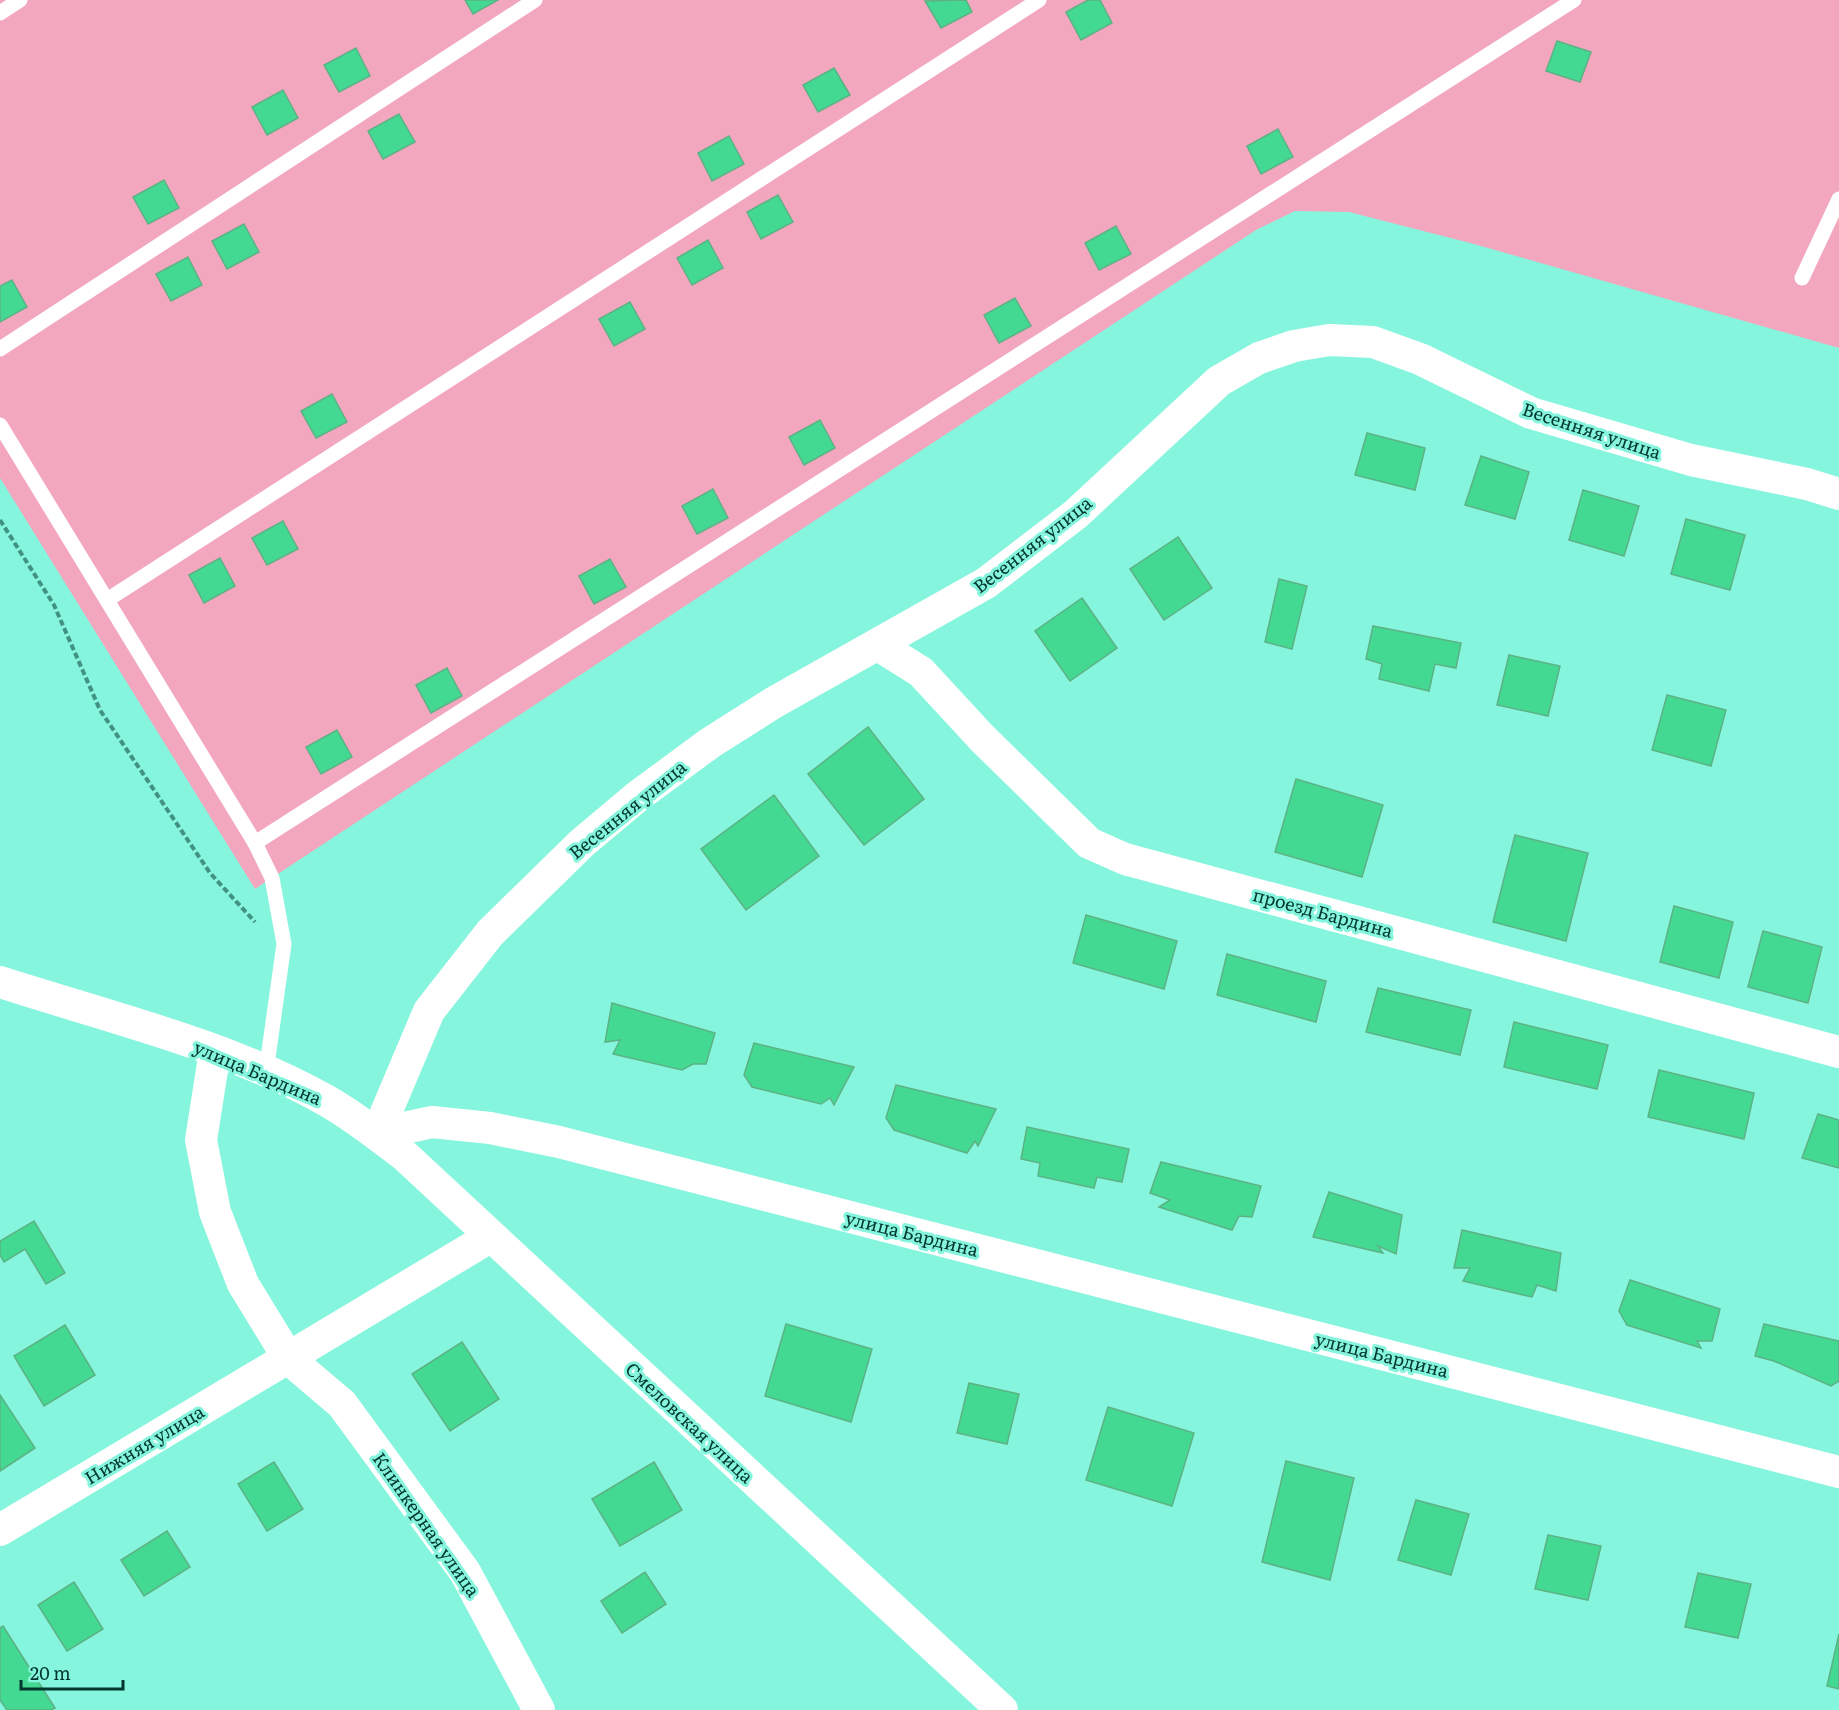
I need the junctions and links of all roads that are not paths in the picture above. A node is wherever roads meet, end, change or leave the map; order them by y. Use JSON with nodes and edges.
{"nodes":[{"id":1,"x":20,"y":0,"type":"edge"},
{"id":2,"x":535,"y":0,"type":"edge"},
{"id":3,"x":1039,"y":0,"type":"edge"},
{"id":4,"x":1574,"y":0,"type":"edge"},
{"id":5,"x":0,"y":13,"type":"edge"},
{"id":6,"x":1839,"y":199,"type":"edge"},
{"id":7,"x":1802,"y":278,"type":"dead end"},
{"id":8,"x":0,"y":349,"type":"edge"},
{"id":9,"x":0,"y":425,"type":"edge"},
{"id":10,"x":1839,"y":494,"type":"edge"},
{"id":11,"x":107,"y":600,"type":"junction"},
{"id":12,"x":878,"y":645,"type":"junction"},
{"id":13,"x":255,"y":843,"type":"junction"},
{"id":14,"x":0,"y":982,"type":"edge"},
{"id":15,"x":215,"y":1051,"type":"junction"},
{"id":16,"x":1839,"y":1052,"type":"edge"},
{"id":17,"x":266,"y":1072,"type":"junction"},
{"id":18,"x":377,"y":1134,"type":"junction"},
{"id":19,"x":490,"y":1237,"type":"junction"},
{"id":20,"x":289,"y":1359,"type":"junction"},
{"id":21,"x":1839,"y":1472,"type":"edge"},
{"id":22,"x":0,"y":1530,"type":"edge"},
{"id":23,"x":539,"y":1710,"type":"edge"},
{"id":24,"x":1002,"y":1710,"type":"edge"}],
"edges":[{"from":1,"to":5,"type":"lane"},
{"from":2,"to":8,"type":"lane"},
{"from":3,"to":11,"type":"lane"},
{"from":4,"to":13,"type":"lane"},
{"from":6,"to":7,"type":"lane"},
{"from":9,"to":11,"type":"lane"},
{"from":10,"to":12,"type":"street","name":"Весенняя улица"},
{"from":11,"to":13,"type":"lane"},
{"from":12,"to":16,"type":"street","name":"проезд Бардина"},
{"from":12,"to":18,"type":"street","name":"Весенняя улица"},
{"from":13,"to":17,"type":"lane"},
{"from":14,"to":15,"type":"street","name":"улица Бардина"},
{"from":15,"to":17,"type":"street","name":"улица Бардина"},
{"from":15,"to":20,"type":"street","name":"Клинкерная улица"},
{"from":17,"to":18,"type":"street","name":"улица Бардина"},
{"from":18,"to":19,"type":"street","name":"Смеловская улица"},
{"from":18,"to":21,"type":"street","name":"улица Бардина"},
{"from":19,"to":20,"type":"street","name":"Нижняя улица"},
{"from":19,"to":24,"type":"street","name":"Смеловская улица"},
{"from":20,"to":22,"type":"street","name":"Нижняя улица"},
{"from":20,"to":23,"type":"street","name":"Клинкерная улица"}]}
